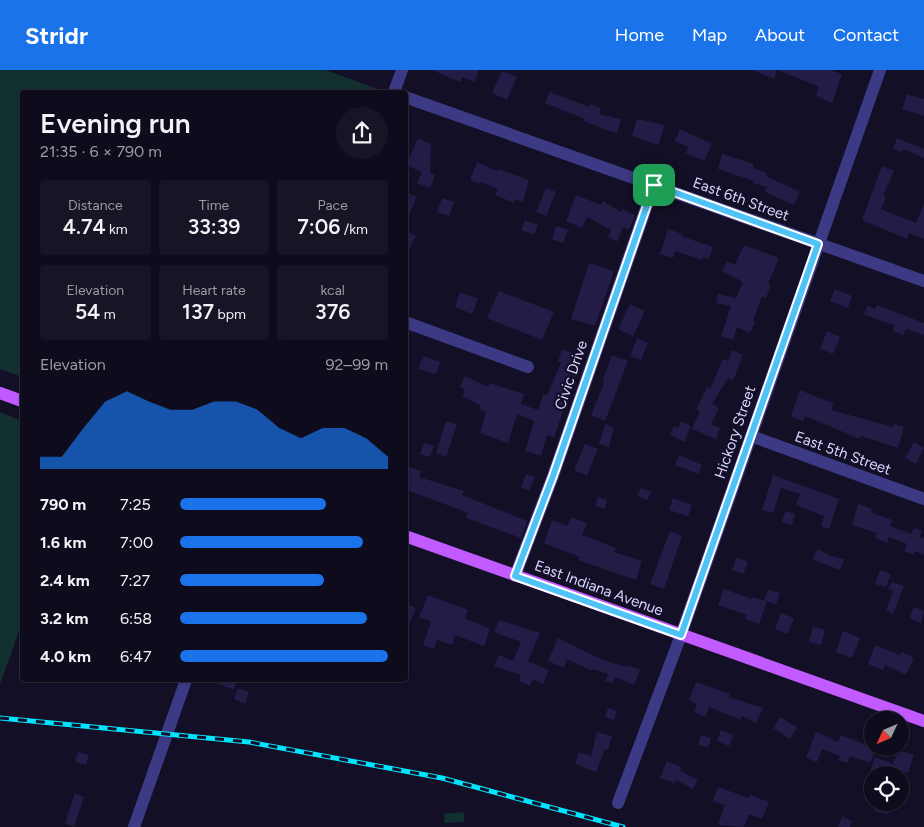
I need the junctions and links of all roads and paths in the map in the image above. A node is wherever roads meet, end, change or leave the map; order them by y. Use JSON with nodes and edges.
{"nodes":[{"id":1,"x":402,"y":70,"type":"edge"},
{"id":2,"x":880,"y":70,"type":"edge"},
{"id":3,"x":395,"y":90,"type":"edge"},
{"id":4,"x":408,"y":98,"type":"edge"},
{"id":5,"x":654,"y":185,"type":"junction"},
{"id":6,"x":818,"y":244,"type":"junction"},
{"id":7,"x":924,"y":282,"type":"edge"},
{"id":8,"x":408,"y":323,"type":"edge"},
{"id":9,"x":528,"y":367,"type":"dead end"},
{"id":10,"x":0,"y":394,"type":"edge"},
{"id":11,"x":20,"y":400,"type":"edge"},
{"id":12,"x":751,"y":436,"type":"junction"},
{"id":13,"x":924,"y":499,"type":"edge"},
{"id":14,"x":408,"y":537,"type":"edge"},
{"id":15,"x":515,"y":576,"type":"junction"},
{"id":16,"x":681,"y":635,"type":"junction"},
{"id":17,"x":185,"y":682,"type":"edge"},
{"id":18,"x":924,"y":721,"type":"edge"},
{"id":19,"x":618,"y":803,"type":"dead end"},
{"id":20,"x":134,"y":827,"type":"edge"}],
"edges":[{"from":1,"to":3,"type":"street"},
{"from":2,"to":6,"type":"street","name":"Hickory Street"},
{"from":4,"to":5,"type":"street","name":"East 6th Street"},
{"from":5,"to":6,"type":"street","name":"East 6th Street"},
{"from":5,"to":15,"type":"street","name":"Civic Drive"},
{"from":6,"to":7,"type":"street","name":"East 6th Street"},
{"from":6,"to":12,"type":"street","name":"Hickory Street"},
{"from":8,"to":9,"type":"street"},
{"from":10,"to":11,"type":"main road"},
{"from":12,"to":13,"type":"street","name":"East 5th Street"},
{"from":12,"to":16,"type":"street","name":"Hickory Street"},
{"from":14,"to":15,"type":"main road","name":"East Indiana Avenue"},
{"from":15,"to":16,"type":"main road","name":"East Indiana Avenue"},
{"from":16,"to":18,"type":"main road","name":"East Indiana Avenue"},
{"from":16,"to":19,"type":"street","name":"Hickory Street"},
{"from":17,"to":20,"type":"street"}]}
